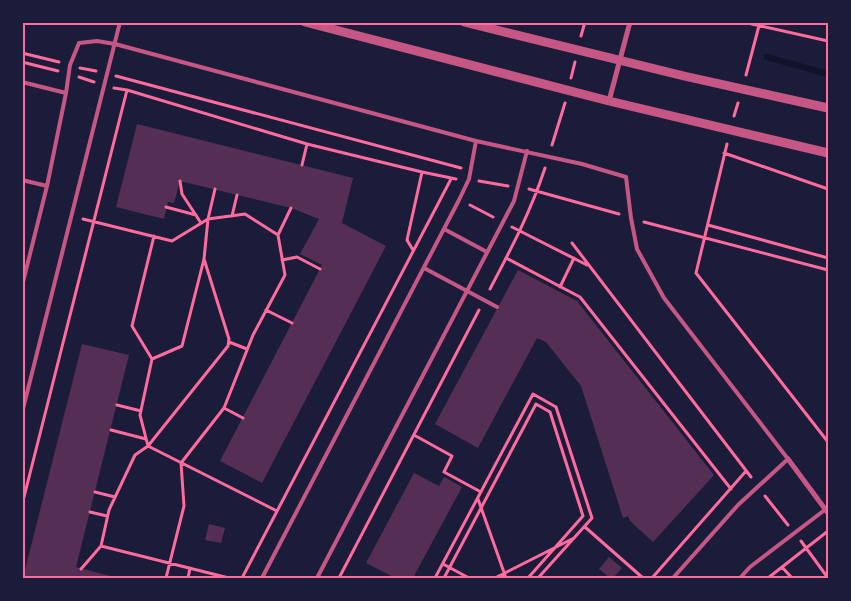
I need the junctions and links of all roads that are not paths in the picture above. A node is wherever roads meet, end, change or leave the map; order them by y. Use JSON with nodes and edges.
{"nodes":[{"id":1,"x":120,"y":22,"type":"edge"},
{"id":2,"x":305,"y":22,"type":"edge"},
{"id":3,"x":464,"y":22,"type":"edge"},
{"id":4,"x":630,"y":22,"type":"edge"},
{"id":5,"x":115,"y":44,"type":"junction"},
{"id":6,"x":619,"y":61,"type":"junction"},
{"id":7,"x":22,"y":82,"type":"edge"},
{"id":8,"x":66,"y":93,"type":"junction"},
{"id":9,"x":609,"y":101,"type":"junction"},
{"id":10,"x":828,"y":108,"type":"edge"},
{"id":11,"x":476,"y":141,"type":"junction"},
{"id":12,"x":527,"y":151,"type":"junction"},
{"id":13,"x":828,"y":153,"type":"edge"},
{"id":14,"x":22,"y":180,"type":"edge"},
{"id":15,"x":47,"y":186,"type":"junction"},
{"id":16,"x":444,"y":229,"type":"junction"},
{"id":17,"x":487,"y":252,"type":"junction"},
{"id":18,"x":424,"y":268,"type":"junction"},
{"id":19,"x":22,"y":286,"type":"edge"},
{"id":20,"x":467,"y":291,"type":"junction"},
{"id":21,"x":497,"y":307,"type":"dead end"},
{"id":22,"x":22,"y":413,"type":"edge"},
{"id":23,"x":788,"y":459,"type":"junction"},
{"id":24,"x":827,"y":511,"type":"edge"},
{"id":25,"x":262,"y":578,"type":"edge"},
{"id":26,"x":317,"y":578,"type":"edge"},
{"id":27,"x":673,"y":578,"type":"edge"},
{"id":28,"x":740,"y":578,"type":"edge"}],
"edges":[{"from":1,"to":5,"type":"lane"},
{"from":2,"to":9,"type":"street"},
{"from":3,"to":6,"type":"street"},
{"from":4,"to":6,"type":"street"},
{"from":5,"to":8,"type":"lane"},
{"from":5,"to":11,"type":"lane"},
{"from":5,"to":22,"type":"lane"},
{"from":6,"to":9,"type":"street"},
{"from":6,"to":10,"type":"street"},
{"from":7,"to":8,"type":"lane"},
{"from":8,"to":15,"type":"lane"},
{"from":9,"to":13,"type":"street"},
{"from":11,"to":12,"type":"lane"},
{"from":11,"to":16,"type":"lane"},
{"from":12,"to":17,"type":"lane"},
{"from":12,"to":23,"type":"lane"},
{"from":14,"to":15,"type":"lane"},
{"from":15,"to":19,"type":"lane"},
{"from":16,"to":17,"type":"lane"},
{"from":16,"to":18,"type":"lane"},
{"from":17,"to":20,"type":"lane"},
{"from":18,"to":20,"type":"lane"},
{"from":18,"to":25,"type":"lane"},
{"from":20,"to":21,"type":"lane"},
{"from":20,"to":26,"type":"lane"},
{"from":23,"to":24,"type":"street"},
{"from":23,"to":27,"type":"lane"},
{"from":24,"to":28,"type":"lane"}]}
